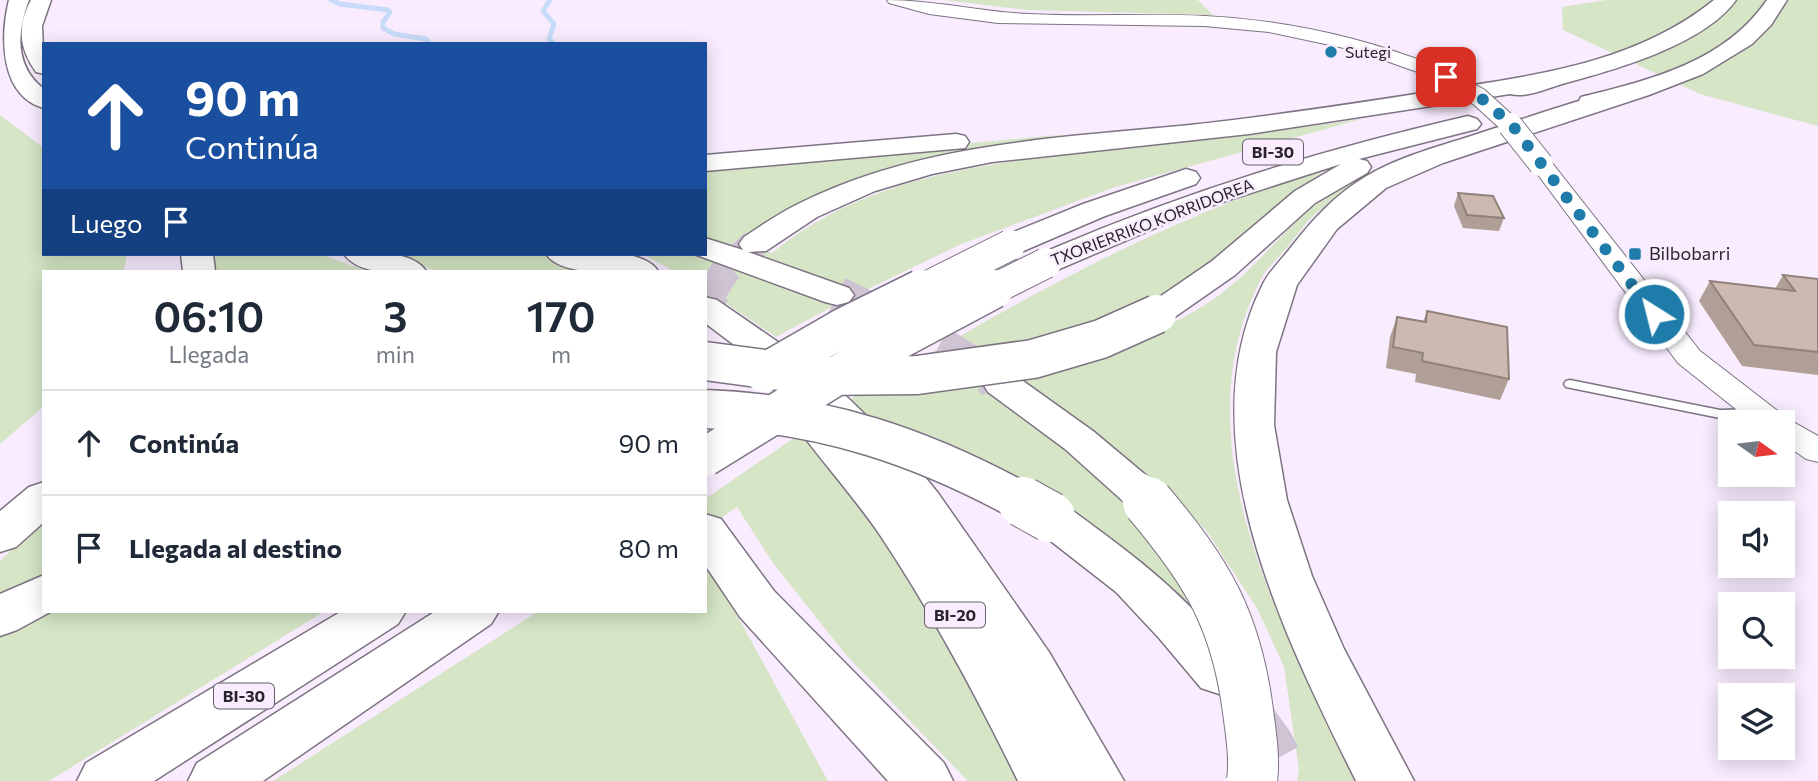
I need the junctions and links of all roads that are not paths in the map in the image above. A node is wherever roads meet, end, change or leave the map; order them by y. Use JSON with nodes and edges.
{"nodes":[{"id":1,"x":19,"y":0,"type":"edge"},
{"id":2,"x":41,"y":0,"type":"edge"},
{"id":3,"x":895,"y":0,"type":"edge"},
{"id":4,"x":918,"y":0,"type":"edge"},
{"id":5,"x":1726,"y":0,"type":"edge"},
{"id":6,"x":1777,"y":0,"type":"edge"},
{"id":7,"x":1117,"y":20,"type":"junction"},
{"id":8,"x":42,"y":64,"type":"edge"},
{"id":9,"x":1547,"y":96,"type":"junction"},
{"id":10,"x":1615,"y":97,"type":"junction"},
{"id":11,"x":42,"y":99,"type":"edge"},
{"id":12,"x":1314,"y":116,"type":"junction"},
{"id":13,"x":707,"y":163,"type":"edge"},
{"id":14,"x":755,"y":244,"type":"tunnel mouth"},
{"id":15,"x":707,"y":248,"type":"edge"},
{"id":16,"x":366,"y":256,"type":"edge"},
{"id":17,"x":567,"y":256,"type":"edge"},
{"id":18,"x":610,"y":256,"type":"edge"},
{"id":19,"x":407,"y":270,"type":"edge"},
{"id":20,"x":601,"y":270,"type":"edge"},
{"id":21,"x":640,"y":270,"type":"edge"},
{"id":22,"x":837,"y":295,"type":"tunnel mouth"},
{"id":23,"x":707,"y":308,"type":"edge"},
{"id":24,"x":707,"y":333,"type":"edge"},
{"id":25,"x":707,"y":360,"type":"edge"},
{"id":26,"x":1002,"y":384,"type":"tunnel mouth"},
{"id":27,"x":1570,"y":384,"type":"dead end"},
{"id":28,"x":707,"y":407,"type":"edge"},
{"id":29,"x":707,"y":408,"type":"edge"},
{"id":30,"x":1759,"y":410,"type":"edge"},
{"id":31,"x":1718,"y":414,"type":"edge"},
{"id":32,"x":1796,"y":436,"type":"edge"},
{"id":33,"x":1818,"y":451,"type":"edge"},
{"id":34,"x":707,"y":456,"type":"edge"},
{"id":35,"x":42,"y":499,"type":"edge"},
{"id":36,"x":707,"y":533,"type":"edge"},
{"id":37,"x":0,"y":536,"type":"edge"},
{"id":38,"x":42,"y":594,"type":"edge"},
{"id":39,"x":378,"y":613,"type":"edge"},
{"id":40,"x":471,"y":613,"type":"edge"},
{"id":41,"x":0,"y":617,"type":"edge"},
{"id":42,"x":1219,"y":673,"type":"dead end"},
{"id":43,"x":106,"y":781,"type":"edge"},
{"id":44,"x":216,"y":781,"type":"edge"},
{"id":45,"x":924,"y":781,"type":"edge"},
{"id":46,"x":1047,"y":781,"type":"edge"},
{"id":47,"x":1095,"y":781,"type":"edge"},
{"id":48,"x":1252,"y":781,"type":"edge"},
{"id":49,"x":1385,"y":781,"type":"edge"}],
"edges":[{"from":1,"to":11,"type":"main road"},
{"from":2,"to":8,"type":"main road"},
{"from":3,"to":7,"type":"street"},
{"from":4,"to":7,"type":"street"},
{"from":5,"to":9,"type":"main road","name":"TXORIERRIKO KORRIDOREA","number":"BI-30"},
{"from":6,"to":10,"type":"main road","name":"TXORIERRIKO KORRIDOREA"},
{"from":7,"to":30,"type":"street","bridge":true},
{"from":9,"to":10,"type":"main road","name":"TXORIERRIKO KORRIDOREA"},
{"from":9,"to":12,"type":"main road"},
{"from":9,"to":25,"type":"main road","bridge":true},
{"from":9,"to":28,"type":"main road","name":"TXORIERRIKO KORRIDOREA","number":"BI-30","bridge":true},
{"from":9,"to":34,"type":"main road","name":"TXORIERRIKO KORRIDOREA","number":"BI-30","bridge":true},
{"from":10,"to":49,"type":"main road"},
{"from":12,"to":13,"type":"main road"},
{"from":12,"to":14,"type":"main road"},
{"from":15,"to":22,"type":"main road"},
{"from":16,"to":19,"type":"main road"},
{"from":17,"to":20,"type":"main road"},
{"from":18,"to":21,"type":"main road"},
{"from":23,"to":47,"type":"main road","number":"BI-20"},
{"from":24,"to":46,"type":"main road","number":"BI-20"},
{"from":26,"to":48,"type":"main road","bridge":true},
{"from":27,"to":31,"type":"lane"},
{"from":29,"to":42,"type":"main road","bridge":true},
{"from":32,"to":33,"type":"street"},
{"from":35,"to":37,"type":"main road"},
{"from":36,"to":45,"type":"main road"},
{"from":38,"to":41,"type":"main road"},
{"from":39,"to":43,"type":"main road","number":"BI-30"},
{"from":40,"to":44,"type":"main road"}]}
